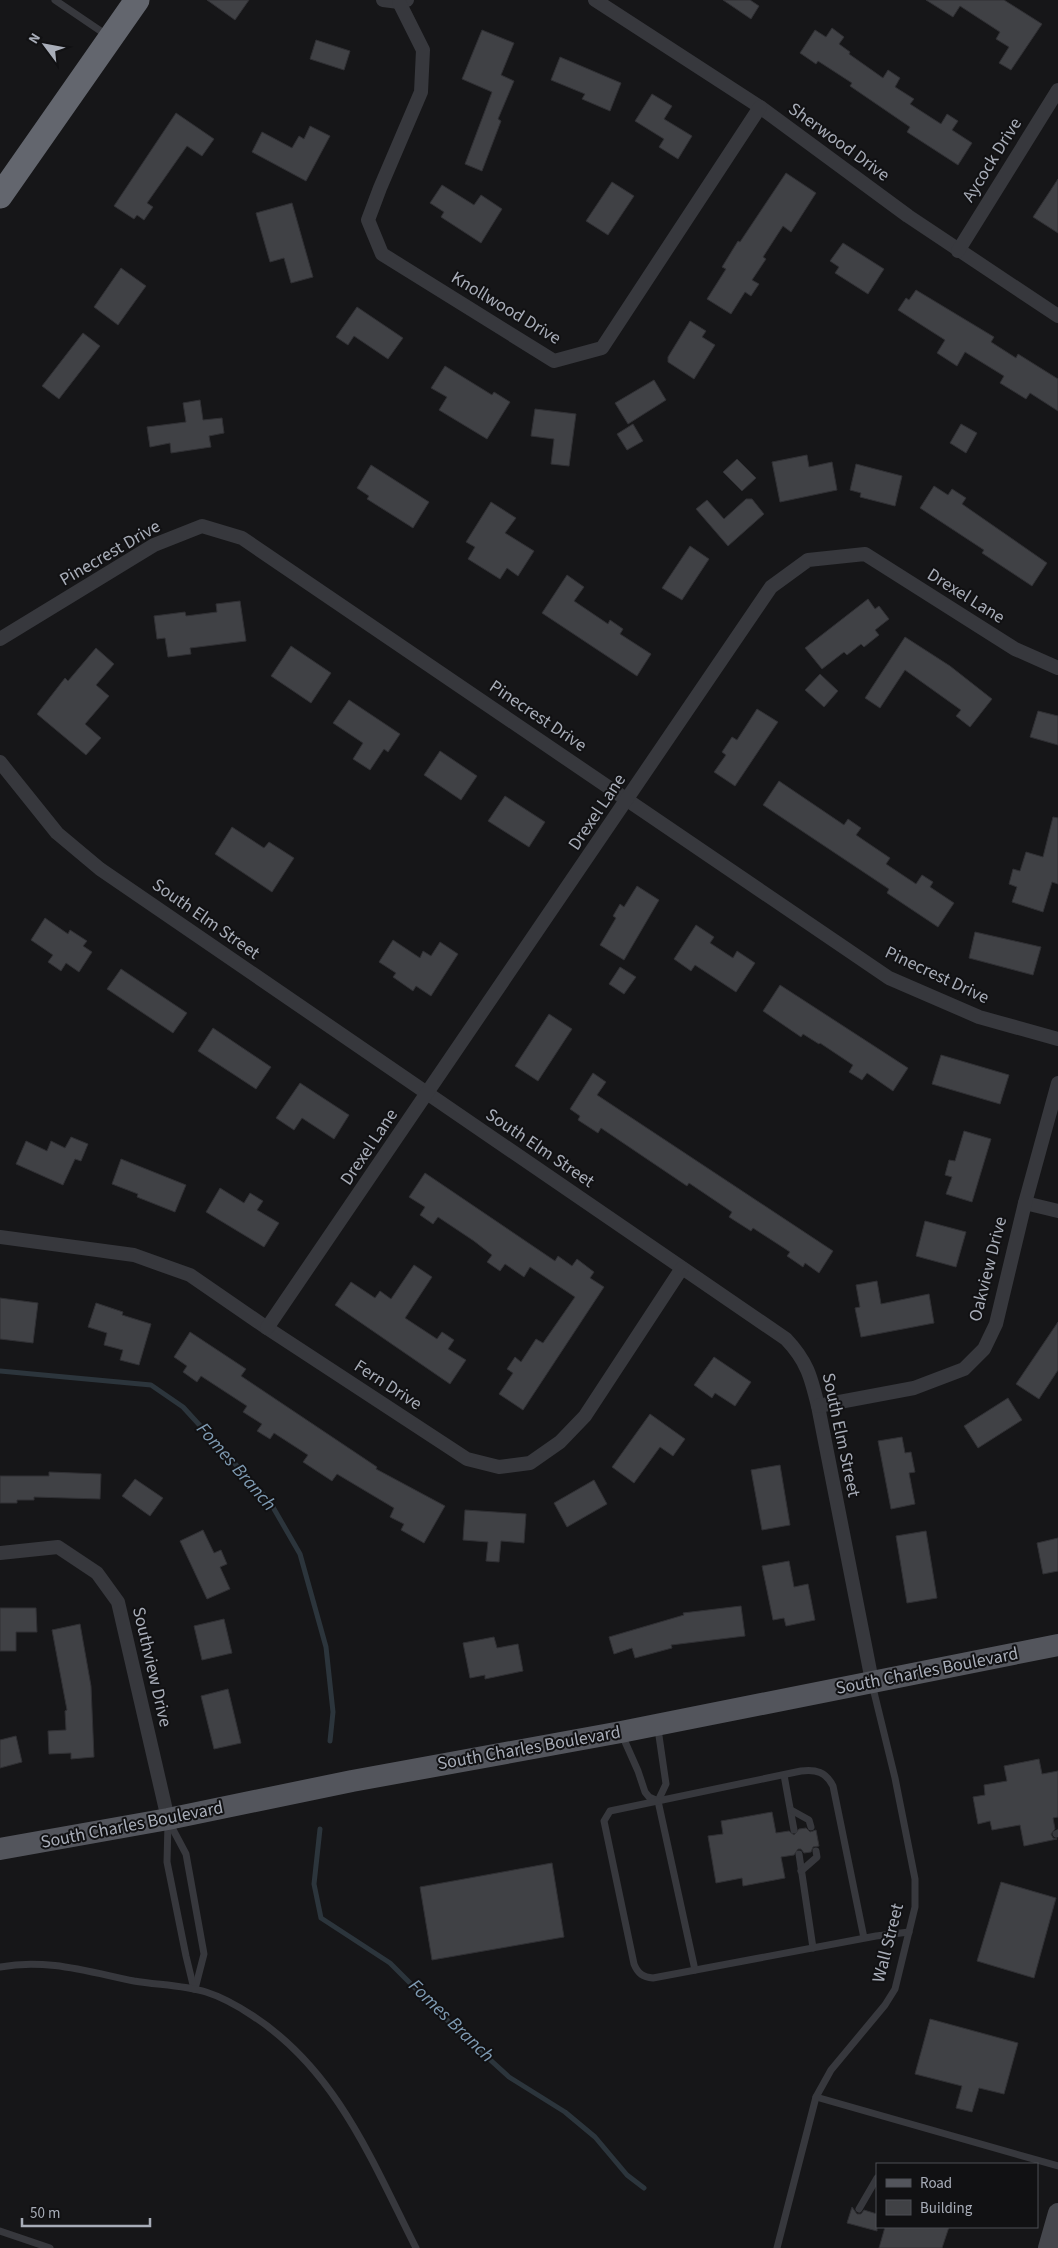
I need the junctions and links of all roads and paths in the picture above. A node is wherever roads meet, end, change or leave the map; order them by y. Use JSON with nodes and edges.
{"nodes":[{"id":1,"x":55,"y":0,"type":"edge"},
{"id":2,"x":137,"y":0,"type":"edge"},
{"id":3,"x":383,"y":0,"type":"edge"},
{"id":4,"x":595,"y":0,"type":"edge"},
{"id":5,"x":404,"y":1,"type":"edge"},
{"id":6,"x":110,"y":38,"type":"junction"},
{"id":7,"x":1058,"y":90,"type":"edge"},
{"id":8,"x":760,"y":107,"type":"junction"},
{"id":9,"x":0,"y":196,"type":"edge"},
{"id":10,"x":958,"y":250,"type":"junction"},
{"id":11,"x":1058,"y":316,"type":"edge"},
{"id":12,"x":0,"y":639,"type":"edge"},
{"id":13,"x":1058,"y":668,"type":"edge"},
{"id":14,"x":0,"y":762,"type":"edge"},
{"id":15,"x":628,"y":800,"type":"junction"},
{"id":16,"x":1058,"y":1039,"type":"edge"},
{"id":17,"x":1058,"y":1083,"type":"edge"},
{"id":18,"x":428,"y":1094,"type":"junction"},
{"id":19,"x":1025,"y":1202,"type":"junction"},
{"id":20,"x":1058,"y":1211,"type":"edge"},
{"id":21,"x":0,"y":1237,"type":"edge"},
{"id":22,"x":682,"y":1268,"type":"junction"},
{"id":23,"x":267,"y":1328,"type":"junction"},
{"id":24,"x":818,"y":1406,"type":"junction"},
{"id":25,"x":0,"y":1553,"type":"edge"},
{"id":26,"x":1058,"y":1645,"type":"edge"},
{"id":27,"x":872,"y":1681,"type":"junction"},
{"id":28,"x":657,"y":1723,"type":"junction"},
{"id":29,"x":621,"y":1732,"type":"junction"},
{"id":30,"x":784,"y":1775,"type":"junction"},
{"id":31,"x":658,"y":1801,"type":"junction"},
{"id":32,"x":790,"y":1810,"type":"junction"},
{"id":33,"x":168,"y":1819,"type":"junction"},
{"id":34,"x":811,"y":1827,"type":"dead end"},
{"id":35,"x":794,"y":1830,"type":"dead end"},
{"id":36,"x":0,"y":1849,"type":"edge"},
{"id":37,"x":816,"y":1851,"type":"dead end"},
{"id":38,"x":799,"y":1854,"type":"dead end"},
{"id":39,"x":801,"y":1871,"type":"junction"},
{"id":40,"x":909,"y":1932,"type":"junction"},
{"id":41,"x":864,"y":1938,"type":"junction"},
{"id":42,"x":813,"y":1948,"type":"junction"},
{"id":43,"x":0,"y":1968,"type":"edge"},
{"id":44,"x":695,"y":1970,"type":"junction"},
{"id":45,"x":195,"y":1989,"type":"junction"},
{"id":46,"x":816,"y":2097,"type":"junction"},
{"id":47,"x":1058,"y":2166,"type":"edge"},
{"id":48,"x":876,"y":2180,"type":"edge"},
{"id":49,"x":859,"y":2209,"type":"dead end"},
{"id":50,"x":1058,"y":2213,"type":"edge"},
{"id":51,"x":0,"y":2231,"type":"edge"},
{"id":52,"x":50,"y":2248,"type":"edge"},
{"id":53,"x":416,"y":2248,"type":"edge"},
{"id":54,"x":777,"y":2248,"type":"edge"},
{"id":55,"x":1048,"y":2248,"type":"edge"}],
"edges":[{"from":1,"to":6,"type":"lane"},
{"from":2,"to":6,"type":"highway"},
{"from":3,"to":5,"type":"street"},
{"from":4,"to":8,"type":"street","name":"Sherwood Drive"},
{"from":5,"to":8,"type":"street","name":"Knollwood Drive"},
{"from":6,"to":9,"type":"highway"},
{"from":7,"to":10,"type":"street","name":"Aycock Drive"},
{"from":8,"to":10,"type":"street","name":"Sherwood Drive"},
{"from":10,"to":11,"type":"street","name":"Sherwood Drive"},
{"from":12,"to":15,"type":"street","name":"Pinecrest Drive"},
{"from":13,"to":15,"type":"street","name":"Drexel Lane"},
{"from":14,"to":18,"type":"street","name":"South Elm Street"},
{"from":15,"to":16,"type":"street","name":"Pinecrest Drive"},
{"from":15,"to":18,"type":"street","name":"Drexel Lane"},
{"from":17,"to":19,"type":"street","name":"Oakview Drive"},
{"from":18,"to":22,"type":"street","name":"South Elm Street"},
{"from":18,"to":23,"type":"street","name":"Drexel Lane"},
{"from":19,"to":20,"type":"street"},
{"from":19,"to":24,"type":"street","name":"Oakview Drive"},
{"from":21,"to":23,"type":"street","name":"Fern Drive"},
{"from":22,"to":23,"type":"street","name":"Fern Drive"},
{"from":22,"to":24,"type":"street","name":"South Elm Street"},
{"from":24,"to":27,"type":"street","name":"South Elm Street"},
{"from":25,"to":33,"type":"street","name":"Southview Drive"},
{"from":26,"to":27,"type":"main road","name":"South Charles Boulevard"},
{"from":27,"to":28,"type":"main road","name":"South Charles Boulevard"},
{"from":27,"to":40,"type":"lane","name":"Wall Street"},
{"from":28,"to":29,"type":"main road","name":"South Charles Boulevard"},
{"from":28,"to":31,"type":"lane"},
{"from":29,"to":31,"type":"lane"},
{"from":29,"to":33,"type":"main road","name":"South Charles Boulevard"},
{"from":30,"to":31,"type":"lane"},
{"from":30,"to":32,"type":"lane"},
{"from":30,"to":41,"type":"lane"},
{"from":31,"to":44,"type":"lane"},
{"from":31,"to":44,"type":"lane"},
{"from":32,"to":34,"type":"lane"},
{"from":32,"to":35,"type":"lane"},
{"from":33,"to":36,"type":"main road","name":"South Charles Boulevard"},
{"from":33,"to":45,"type":"lane"},
{"from":33,"to":45,"type":"lane"},
{"from":37,"to":39,"type":"lane"},
{"from":38,"to":39,"type":"lane"},
{"from":39,"to":42,"type":"lane"},
{"from":40,"to":41,"type":"lane"},
{"from":40,"to":46,"type":"lane","name":"Wall Street"},
{"from":41,"to":42,"type":"lane"},
{"from":42,"to":44,"type":"lane"},
{"from":43,"to":45,"type":"lane"},
{"from":45,"to":53,"type":"lane"},
{"from":46,"to":47,"type":"lane"},
{"from":46,"to":54,"type":"lane","name":"Wall Street"},
{"from":48,"to":49,"type":"lane"},
{"from":50,"to":55,"type":"street"},
{"from":51,"to":52,"type":"lane"}]}
